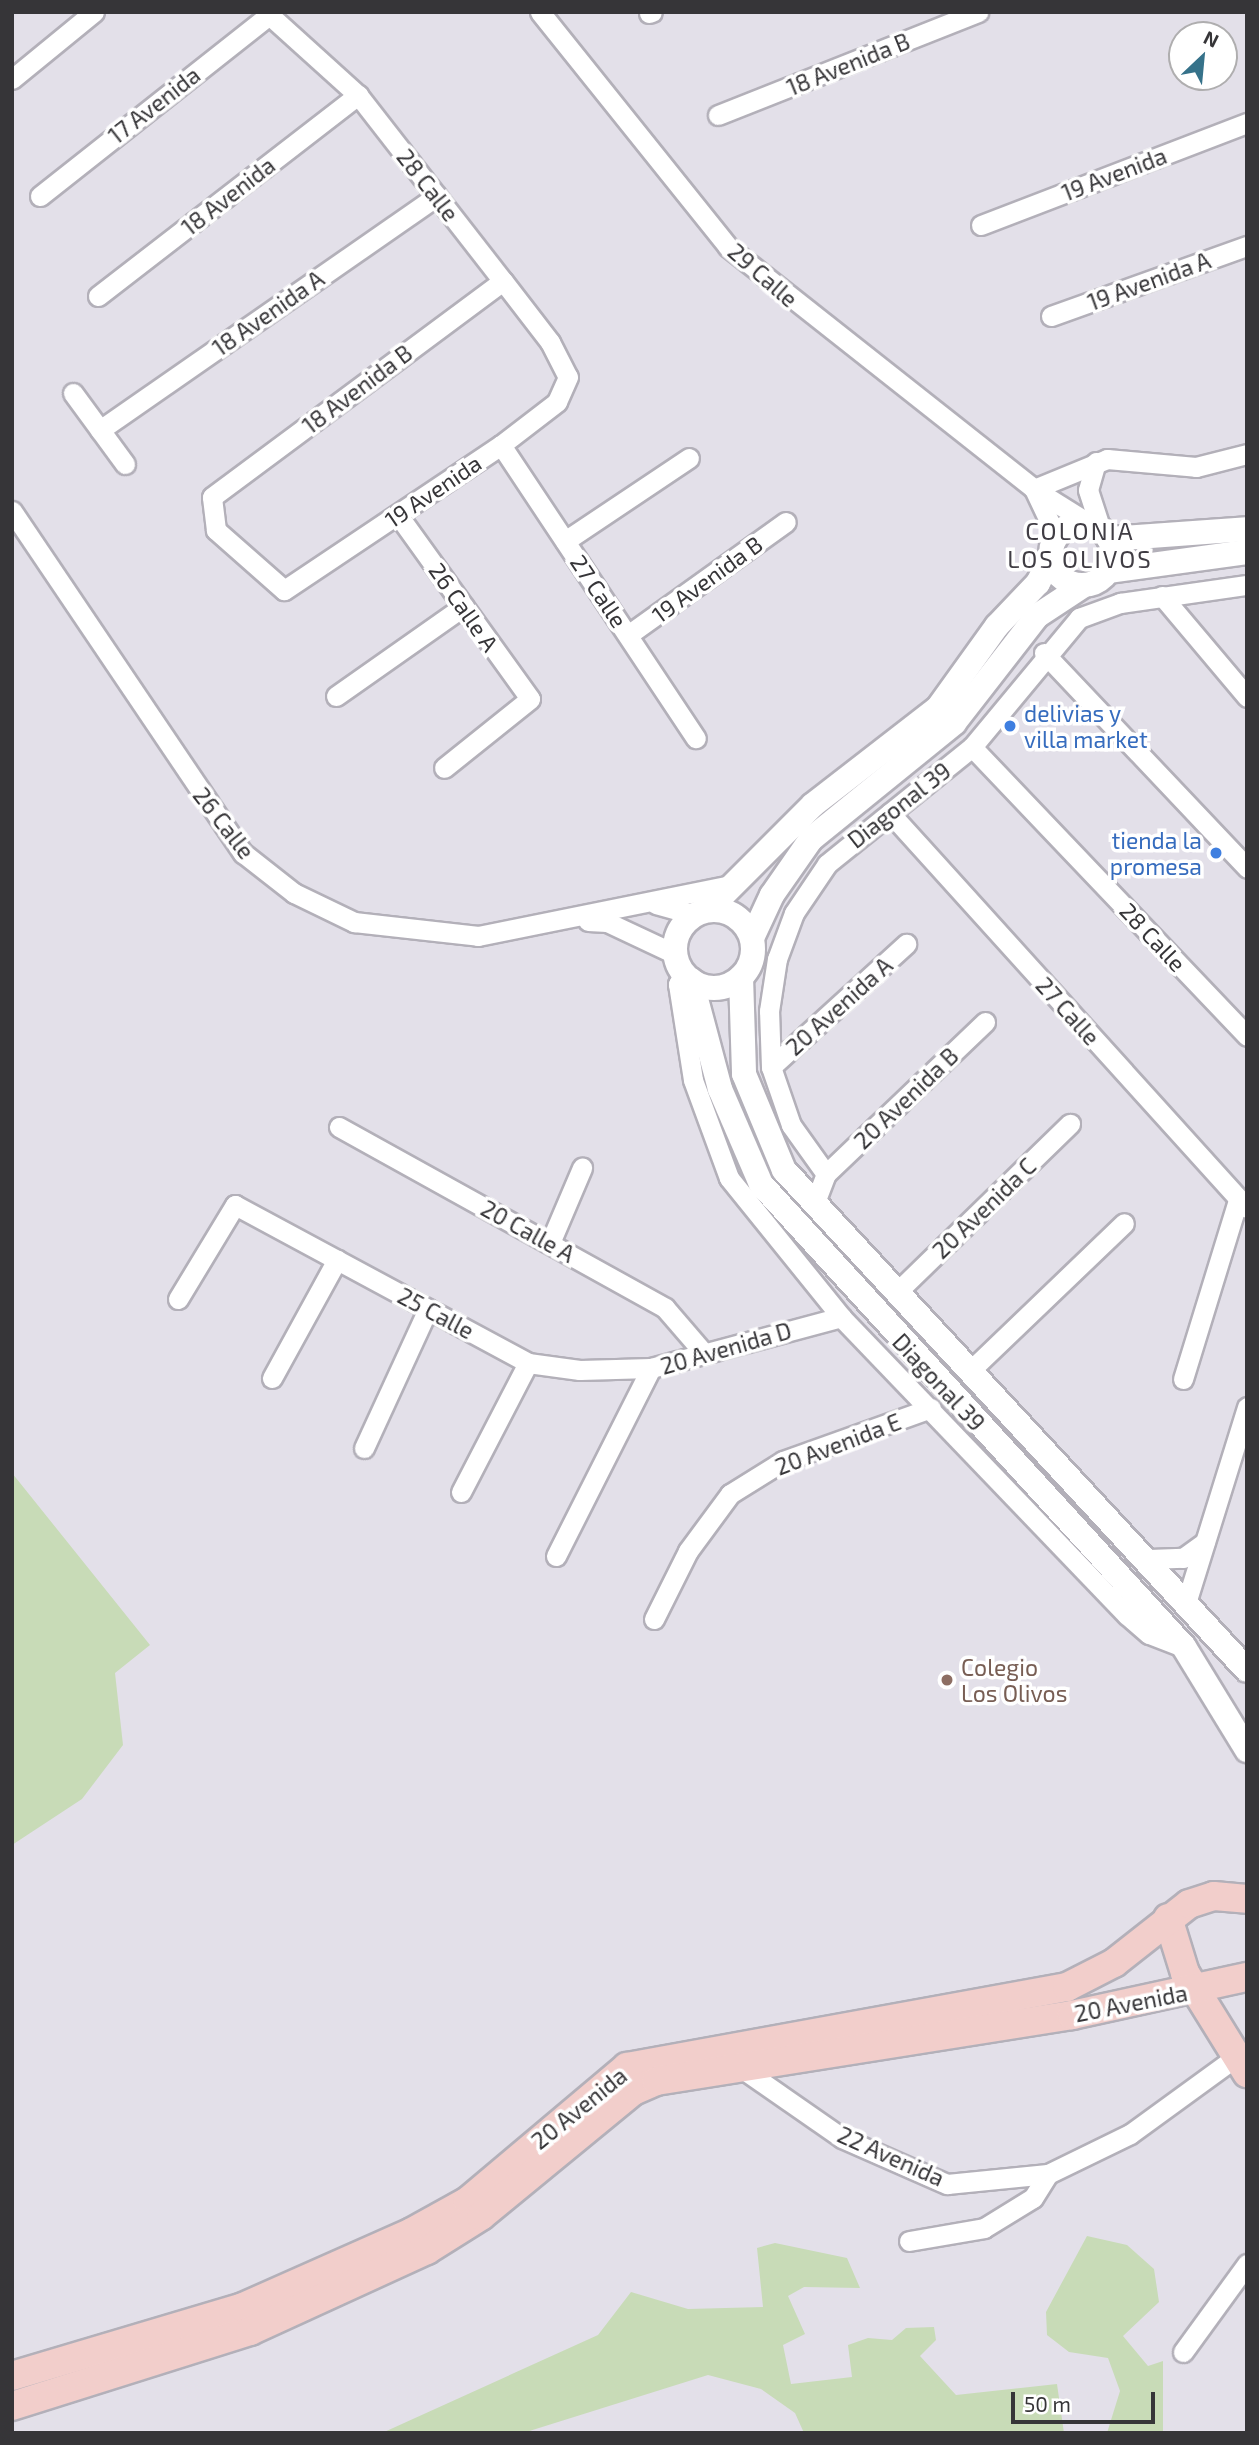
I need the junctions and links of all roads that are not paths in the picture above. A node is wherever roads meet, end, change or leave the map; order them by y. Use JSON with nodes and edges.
{"nodes":[{"id":1,"x":94,"y":12,"type":"edge"},
{"id":2,"x":540,"y":12,"type":"edge"},
{"id":3,"x":977,"y":12,"type":"edge"},
{"id":4,"x":267,"y":13,"type":"edge"},
{"id":5,"x":12,"y":79,"type":"edge"},
{"id":6,"x":358,"y":95,"type":"junction"},
{"id":7,"x":718,"y":115,"type":"dead end"},
{"id":8,"x":1247,"y":123,"type":"edge"},
{"id":9,"x":40,"y":196,"type":"dead end"},
{"id":10,"x":437,"y":196,"type":"junction"},
{"id":11,"x":981,"y":225,"type":"dead end"},
{"id":12,"x":1247,"y":246,"type":"edge"},
{"id":13,"x":503,"y":281,"type":"junction"},
{"id":14,"x":99,"y":296,"type":"dead end"},
{"id":15,"x":1051,"y":316,"type":"dead end"},
{"id":16,"x":568,"y":377,"type":"joint"},
{"id":17,"x":73,"y":393,"type":"dead end"},
{"id":18,"x":100,"y":430,"type":"junction"},
{"id":19,"x":501,"y":445,"type":"junction"},
{"id":20,"x":1247,"y":454,"type":"edge"},
{"id":21,"x":690,"y":458,"type":"dead end"},
{"id":22,"x":1096,"y":462,"type":"junction"},
{"id":23,"x":125,"y":464,"type":"dead end"},
{"id":24,"x":1034,"y":488,"type":"junction"},
{"id":25,"x":12,"y":511,"type":"edge"},
{"id":26,"x":398,"y":515,"type":"junction"},
{"id":27,"x":786,"y":522,"type":"dead end"},
{"id":28,"x":1247,"y":529,"type":"edge"},
{"id":29,"x":1100,"y":531,"type":"junction"},
{"id":30,"x":565,"y":541,"type":"junction"},
{"id":31,"x":1052,"y":551,"type":"junction"},
{"id":32,"x":1247,"y":552,"type":"edge"},
{"id":33,"x":1108,"y":571,"type":"junction"},
{"id":34,"x":1084,"y":585,"type":"junction"},
{"id":35,"x":1247,"y":585,"type":"edge"},
{"id":36,"x":284,"y":590,"type":"joint"},
{"id":37,"x":1162,"y":596,"type":"junction"},
{"id":38,"x":464,"y":606,"type":"junction"},
{"id":39,"x":628,"y":635,"type":"junction"},
{"id":40,"x":1044,"y":653,"type":"junction"},
{"id":41,"x":336,"y":696,"type":"dead end"},
{"id":42,"x":1247,"y":697,"type":"edge"},
{"id":43,"x":696,"y":738,"type":"dead end"},
{"id":44,"x":972,"y":747,"type":"junction"},
{"id":45,"x":444,"y":768,"type":"dead end"},
{"id":46,"x":890,"y":813,"type":"junction"},
{"id":47,"x":1247,"y":868,"type":"edge"},
{"id":48,"x":727,"y":886,"type":"junction"},
{"id":49,"x":652,"y":903,"type":"junction"},
{"id":50,"x":702,"y":912,"type":"junction"},
{"id":51,"x":562,"y":921,"type":"junction"},
{"id":52,"x":752,"y":938,"type":"junction"},
{"id":53,"x":906,"y":944,"type":"dead end"},
{"id":54,"x":683,"y":969,"type":"junction"},
{"id":55,"x":741,"y":978,"type":"junction"},
{"id":56,"x":985,"y":1023,"type":"dead end"},
{"id":57,"x":1247,"y":1036,"type":"edge"},
{"id":58,"x":772,"y":1067,"type":"junction"},
{"id":59,"x":1070,"y":1124,"type":"dead end"},
{"id":60,"x":339,"y":1127,"type":"dead end"},
{"id":61,"x":582,"y":1168,"type":"dead end"},
{"id":62,"x":826,"y":1174,"type":"junction"},
{"id":63,"x":1242,"y":1204,"type":"edge"},
{"id":64,"x":814,"y":1205,"type":"junction"},
{"id":65,"x":1124,"y":1223,"type":"dead end"},
{"id":66,"x":550,"y":1242,"type":"junction"},
{"id":67,"x":337,"y":1260,"type":"junction"},
{"id":68,"x":898,"y":1292,"type":"junction"},
{"id":69,"x":178,"y":1298,"type":"dead end"},
{"id":70,"x":428,"y":1309,"type":"junction"},
{"id":71,"x":841,"y":1317,"type":"junction"},
{"id":72,"x":703,"y":1352,"type":"junction"},
{"id":73,"x":528,"y":1363,"type":"junction"},
{"id":74,"x":651,"y":1368,"type":"junction"},
{"id":75,"x":973,"y":1368,"type":"junction"},
{"id":76,"x":272,"y":1378,"type":"dead end"},
{"id":77,"x":1183,"y":1379,"type":"dead end"},
{"id":78,"x":1247,"y":1407,"type":"edge"},
{"id":79,"x":931,"y":1408,"type":"junction"},
{"id":80,"x":364,"y":1448,"type":"dead end"},
{"id":81,"x":461,"y":1492,"type":"dead end"},
{"id":82,"x":1205,"y":1542,"type":"junction"},
{"id":83,"x":555,"y":1556,"type":"dead end"},
{"id":84,"x":1149,"y":1559,"type":"junction"},
{"id":85,"x":1187,"y":1600,"type":"junction"},
{"id":86,"x":654,"y":1619,"type":"dead end"},
{"id":87,"x":1184,"y":1647,"type":"junction"},
{"id":88,"x":1247,"y":1670,"type":"edge"},
{"id":89,"x":1245,"y":1743,"type":"edge"},
{"id":90,"x":1244,"y":1896,"type":"edge"},
{"id":91,"x":1168,"y":1919,"type":"junction"},
{"id":92,"x":1247,"y":1977,"type":"edge"},
{"id":93,"x":1196,"y":1990,"type":"junction"},
{"id":94,"x":1242,"y":2065,"type":"edge"},
{"id":95,"x":740,"y":2067,"type":"junction"},
{"id":96,"x":1048,"y":2174,"type":"junction"},
{"id":97,"x":909,"y":2241,"type":"dead end"},
{"id":98,"x":1247,"y":2264,"type":"edge"},
{"id":99,"x":1183,"y":2353,"type":"dead end"},
{"id":100,"x":12,"y":2376,"type":"edge"},
{"id":101,"x":12,"y":2406,"type":"edge"}],
"edges":[{"from":1,"to":5,"type":"street"},
{"from":2,"to":24,"type":"street","name":"29 Calle"},
{"from":3,"to":7,"type":"street","name":"18 Avenida B"},
{"from":4,"to":6,"type":"street","name":"28 Calle"},
{"from":4,"to":9,"type":"street","name":"17 Avenida"},
{"from":6,"to":10,"type":"street","name":"28 Calle"},
{"from":6,"to":14,"type":"street","name":"18 Avenida"},
{"from":8,"to":11,"type":"street","name":"19 Avenida"},
{"from":10,"to":13,"type":"street","name":"28 Calle"},
{"from":10,"to":18,"type":"street","name":"18 Avenida A"},
{"from":12,"to":15,"type":"street","name":"19 Avenida A"},
{"from":13,"to":16,"type":"street","name":"28 Calle"},
{"from":13,"to":36,"type":"street","name":"18 Avenida B"},
{"from":16,"to":19,"type":"street","name":"19 Avenida"},
{"from":17,"to":18,"type":"street"},
{"from":18,"to":23,"type":"street"},
{"from":19,"to":26,"type":"street","name":"19 Avenida"},
{"from":19,"to":30,"type":"street","name":"27 Calle"},
{"from":20,"to":22,"type":"street"},
{"from":21,"to":30,"type":"street"},
{"from":22,"to":24,"type":"street"},
{"from":22,"to":29,"type":"street"},
{"from":24,"to":29,"type":"street","name":"29 Calle"},
{"from":24,"to":31,"type":"street","name":"29 Calle"},
{"from":25,"to":51,"type":"street","name":"26 Calle"},
{"from":26,"to":36,"type":"street","name":"19 Avenida"},
{"from":26,"to":38,"type":"street","name":"26 Calle A"},
{"from":27,"to":39,"type":"street","name":"19 Avenida B"},
{"from":28,"to":29,"type":"street"},
{"from":29,"to":31,"type":"street"},
{"from":29,"to":33,"type":"street"},
{"from":30,"to":39,"type":"street","name":"27 Calle"},
{"from":31,"to":34,"type":"street"},
{"from":31,"to":48,"type":"street"},
{"from":32,"to":33,"type":"street"},
{"from":33,"to":34,"type":"street"},
{"from":34,"to":52,"type":"street","name":"Diagonal 39"},
{"from":35,"to":37,"type":"street","name":"Diagonal 39"},
{"from":37,"to":40,"type":"street","name":"Diagonal 39"},
{"from":37,"to":42,"type":"street"},
{"from":38,"to":41,"type":"street"},
{"from":38,"to":45,"type":"street","name":"26 Calle A"},
{"from":39,"to":43,"type":"street","name":"27 Calle"},
{"from":40,"to":44,"type":"street","name":"Diagonal 39"},
{"from":40,"to":47,"type":"street"},
{"from":44,"to":46,"type":"street","name":"Diagonal 39"},
{"from":44,"to":57,"type":"street","name":"28 Calle"},
{"from":46,"to":58,"type":"street","name":"Diagonal 39"},
{"from":46,"to":63,"type":"street","name":"27 Calle"},
{"from":48,"to":49,"type":"street","name":"26 Calle"},
{"from":48,"to":50,"type":"street"},
{"from":49,"to":50,"type":"street","name":"26 Calle"},
{"from":49,"to":51,"type":"street","name":"26 Calle"},
{"from":50,"to":52,"type":"street"},
{"from":50,"to":54,"type":"street"},
{"from":51,"to":54,"type":"street","name":"26 Calle"},
{"from":52,"to":55,"type":"street"},
{"from":53,"to":58,"type":"street","name":"20 Avenida A"},
{"from":54,"to":55,"type":"street"},
{"from":54,"to":71,"type":"street"},
{"from":54,"to":87,"type":"street","name":"Diagonal 39"},
{"from":55,"to":64,"type":"street","name":"Diagonal 39"},
{"from":56,"to":62,"type":"street","name":"20 Avenida B"},
{"from":58,"to":62,"type":"street","name":"Diagonal 39"},
{"from":59,"to":68,"type":"street","name":"20 Avenida C"},
{"from":60,"to":66,"type":"street","name":"20 Calle A"},
{"from":61,"to":66,"type":"street"},
{"from":62,"to":64,"type":"street"},
{"from":63,"to":77,"type":"street"},
{"from":64,"to":68,"type":"street","name":"Diagonal 39"},
{"from":65,"to":75,"type":"street"},
{"from":66,"to":72,"type":"street","name":"20 Calle A"},
{"from":67,"to":69,"type":"street","name":"25 Calle"},
{"from":67,"to":70,"type":"street","name":"25 Calle"},
{"from":67,"to":76,"type":"street"},
{"from":68,"to":75,"type":"street","name":"Diagonal 39"},
{"from":70,"to":73,"type":"street","name":"25 Calle"},
{"from":70,"to":80,"type":"street"},
{"from":71,"to":72,"type":"street","name":"20 Avenida D"},
{"from":71,"to":79,"type":"street"},
{"from":72,"to":74,"type":"street","name":"20 Avenida D"},
{"from":73,"to":74,"type":"street","name":"25 Calle"},
{"from":73,"to":81,"type":"street"},
{"from":74,"to":83,"type":"street","name":"20 Avenida D"},
{"from":75,"to":84,"type":"street","name":"Diagonal 39"},
{"from":78,"to":82,"type":"street"},
{"from":79,"to":86,"type":"street","name":"20 Avenida E"},
{"from":79,"to":87,"type":"street"},
{"from":82,"to":84,"type":"street"},
{"from":82,"to":85,"type":"street"},
{"from":84,"to":85,"type":"street","name":"Diagonal 39"},
{"from":85,"to":88,"type":"street","name":"Diagonal 39"},
{"from":87,"to":89,"type":"street","name":"Diagonal 39"},
{"from":90,"to":91,"type":"main road","name":"20 Avenida"},
{"from":91,"to":93,"type":"main road"},
{"from":91,"to":100,"type":"main road","name":"20 Avenida"},
{"from":92,"to":93,"type":"main road","name":"20 Avenida"},
{"from":93,"to":94,"type":"main road"},
{"from":93,"to":95,"type":"main road","name":"20 Avenida"},
{"from":94,"to":96,"type":"street","name":"22 Avenida"},
{"from":95,"to":96,"type":"street","name":"22 Avenida"},
{"from":95,"to":101,"type":"main road","name":"20 Avenida"},
{"from":96,"to":97,"type":"street"},
{"from":98,"to":99,"type":"street"}]}
